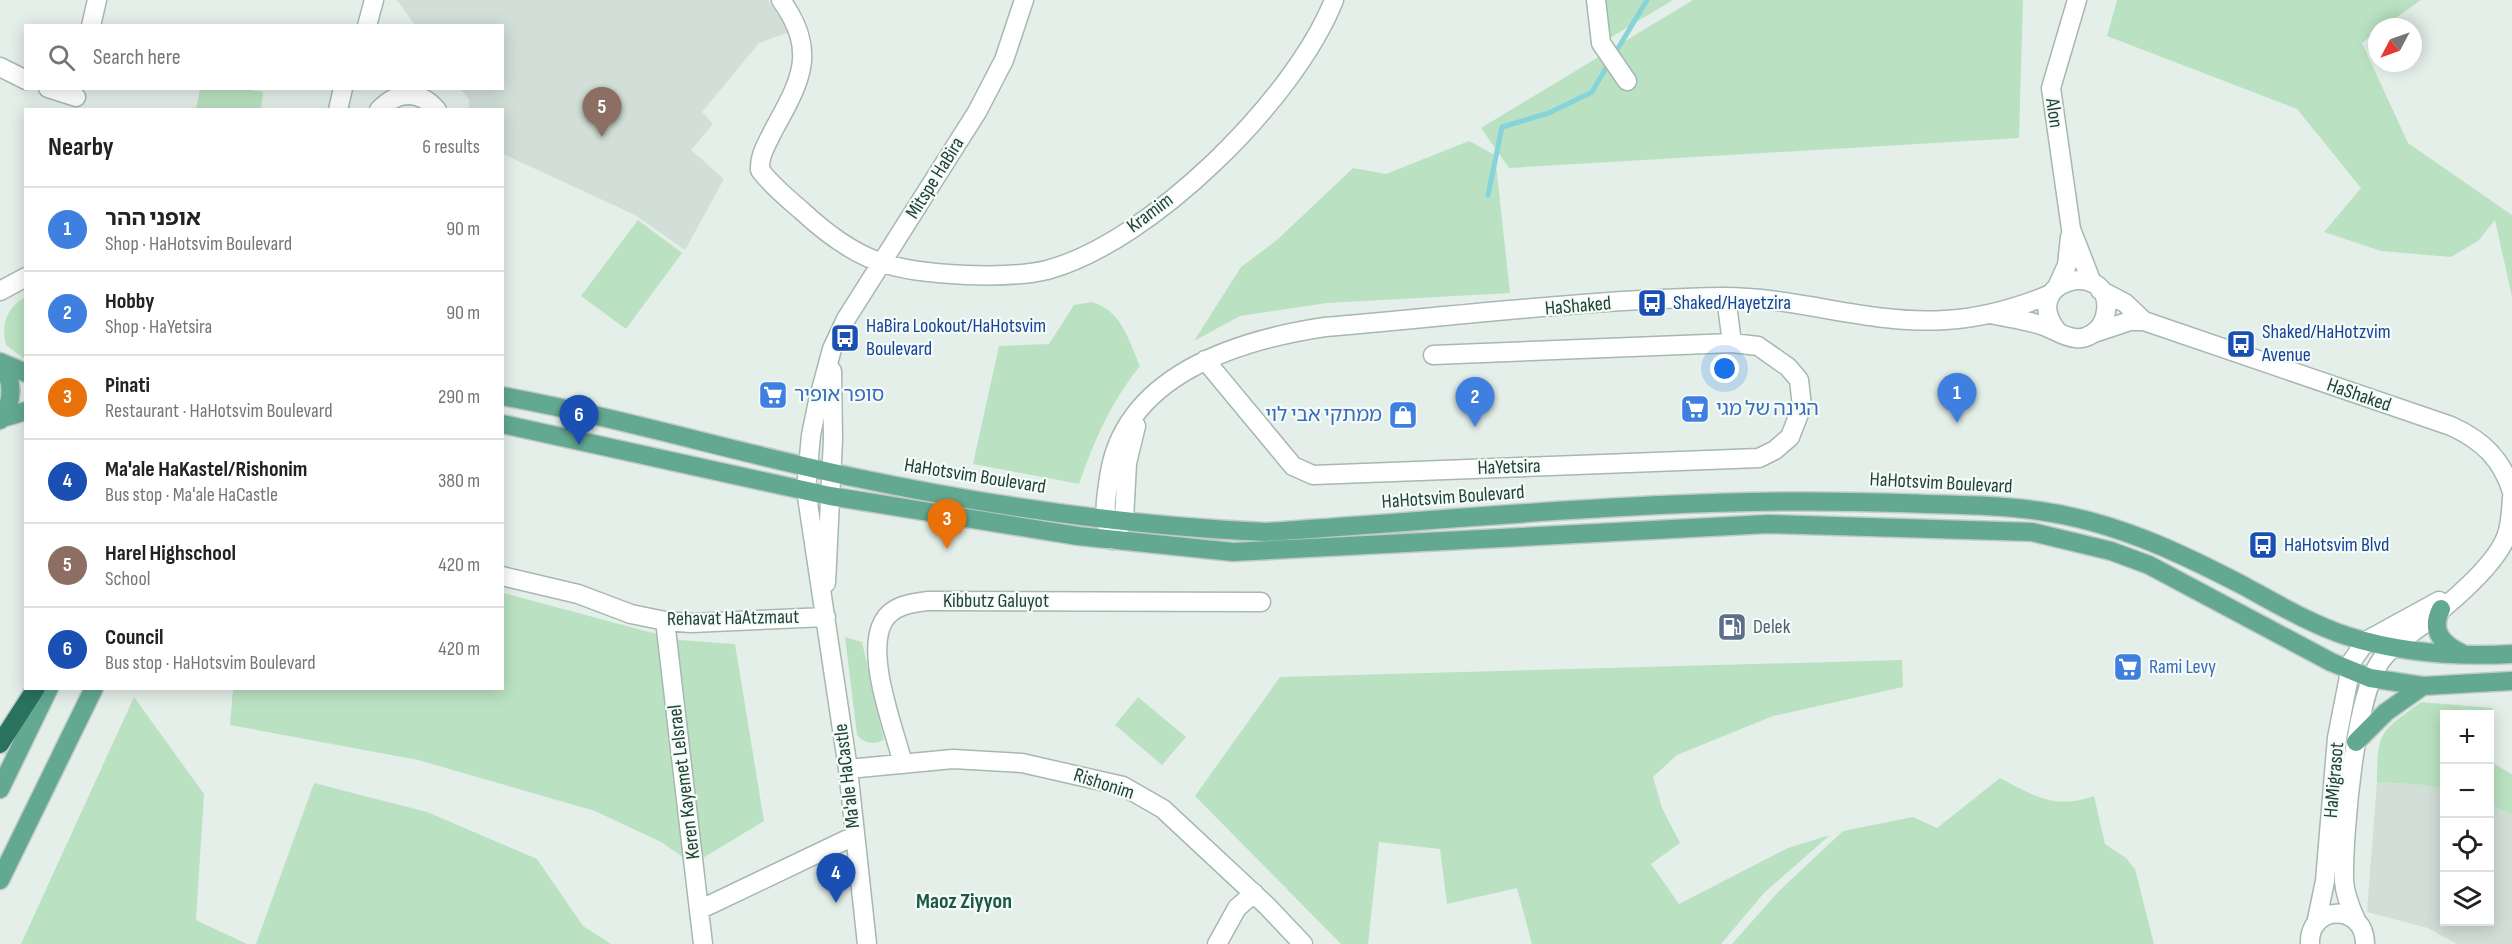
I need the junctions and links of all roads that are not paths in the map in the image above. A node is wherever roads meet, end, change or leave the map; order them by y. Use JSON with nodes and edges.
{"nodes":[{"id":1,"x":97,"y":0,"type":"edge"},
{"id":2,"x":375,"y":0,"type":"edge"},
{"id":3,"x":782,"y":0,"type":"edge"},
{"id":4,"x":1024,"y":0,"type":"edge"},
{"id":5,"x":1334,"y":0,"type":"edge"},
{"id":6,"x":1596,"y":0,"type":"edge"},
{"id":7,"x":2077,"y":0,"type":"edge"},
{"id":8,"x":91,"y":24,"type":"edge"},
{"id":9,"x":368,"y":24,"type":"edge"},
{"id":10,"x":0,"y":67,"type":"edge"},
{"id":11,"x":24,"y":79,"type":"edge"},
{"id":12,"x":1627,"y":81,"type":"dead end"},
{"id":13,"x":54,"y":90,"type":"edge"},
{"id":14,"x":343,"y":90,"type":"edge"},
{"id":15,"x":76,"y":98,"type":"edge"},
{"id":16,"x":386,"y":100,"type":"edge"},
{"id":17,"x":338,"y":108,"type":"edge"},
{"id":18,"x":434,"y":108,"type":"edge"},
{"id":19,"x":2070,"y":229,"type":"junction"},
{"id":20,"x":881,"y":264,"type":"junction"},
{"id":21,"x":24,"y":279,"type":"edge"},
{"id":22,"x":2096,"y":286,"type":"junction"},
{"id":23,"x":2054,"y":290,"type":"junction"},
{"id":24,"x":0,"y":291,"type":"edge"},
{"id":25,"x":1726,"y":297,"type":"junction"},
{"id":26,"x":1992,"y":314,"type":"junction"},
{"id":27,"x":2144,"y":321,"type":"junction"},
{"id":28,"x":2057,"y":330,"type":"junction"},
{"id":29,"x":2094,"y":333,"type":"junction"},
{"id":30,"x":1732,"y":343,"type":"junction"},
{"id":31,"x":832,"y":349,"type":"junction"},
{"id":32,"x":1433,"y":355,"type":"dead end"},
{"id":33,"x":1205,"y":360,"type":"junction"},
{"id":34,"x":0,"y":363,"type":"edge"},
{"id":35,"x":24,"y":372,"type":"edge"},
{"id":36,"x":504,"y":396,"type":"edge"},
{"id":37,"x":1148,"y":400,"type":"junction"},
{"id":38,"x":24,"y":412,"type":"edge"},
{"id":39,"x":1,"y":419,"type":"edge"},
{"id":40,"x":504,"y":424,"type":"edge"},
{"id":41,"x":807,"y":466,"type":"junction"},
{"id":42,"x":831,"y":472,"type":"junction"},
{"id":43,"x":806,"y":490,"type":"junction"},
{"id":44,"x":2512,"y":494,"type":"edge"},
{"id":45,"x":830,"y":496,"type":"junction"},
{"id":46,"x":1104,"y":519,"type":"junction"},
{"id":47,"x":1124,"y":520,"type":"junction"},
{"id":48,"x":1112,"y":540,"type":"junction"},
{"id":49,"x":504,"y":576,"type":"edge"},
{"id":50,"x":2464,"y":587,"type":"junction"},
{"id":51,"x":1262,"y":602,"type":"dead end"},
{"id":52,"x":2441,"y":609,"type":"junction"},
{"id":53,"x":825,"y":613,"type":"junction"},
{"id":54,"x":664,"y":621,"type":"junction"},
{"id":55,"x":2366,"y":642,"type":"junction"},
{"id":56,"x":2392,"y":648,"type":"junction"},
{"id":57,"x":2512,"y":654,"type":"edge"},
{"id":58,"x":2467,"y":656,"type":"junction"},
{"id":59,"x":2350,"y":670,"type":"junction"},
{"id":60,"x":2370,"y":678,"type":"junction"},
{"id":61,"x":2512,"y":681,"type":"edge"},
{"id":62,"x":2423,"y":686,"type":"junction"},
{"id":63,"x":35,"y":690,"type":"edge"},
{"id":64,"x":48,"y":690,"type":"edge"},
{"id":65,"x":93,"y":690,"type":"edge"},
{"id":66,"x":2356,"y":742,"type":"junction"},
{"id":67,"x":0,"y":744,"type":"edge"},
{"id":68,"x":903,"y":764,"type":"junction"},
{"id":69,"x":848,"y":769,"type":"junction"},
{"id":70,"x":0,"y":789,"type":"edge"},
{"id":71,"x":854,"y":836,"type":"junction"},
{"id":72,"x":0,"y":880,"type":"edge"},
{"id":73,"x":1254,"y":893,"type":"junction"},
{"id":74,"x":699,"y":910,"type":"junction"},
{"id":75,"x":2356,"y":920,"type":"junction"},
{"id":76,"x":2316,"y":924,"type":"junction"},
{"id":77,"x":703,"y":944,"type":"edge"},
{"id":78,"x":867,"y":944,"type":"edge"},
{"id":79,"x":1217,"y":944,"type":"edge"},
{"id":80,"x":1303,"y":944,"type":"edge"},
{"id":81,"x":2310,"y":944,"type":"edge"},
{"id":82,"x":2365,"y":944,"type":"edge"}],
"edges":[{"from":1,"to":8,"type":"street"},
{"from":2,"to":9,"type":"street"},
{"from":3,"to":20,"type":"street","name":"Kramim"},
{"from":4,"to":20,"type":"street","name":"Mitspe HaBira"},
{"from":5,"to":20,"type":"street","name":"Kramim"},
{"from":6,"to":12,"type":"street"},
{"from":7,"to":19,"type":"street","name":"Alon"},
{"from":10,"to":11,"type":"street"},
{"from":13,"to":15,"type":"street"},
{"from":14,"to":17,"type":"street"},
{"from":16,"to":18,"type":"street"},
{"from":19,"to":22,"type":"street","name":"Alon"},
{"from":19,"to":23,"type":"street","name":"Alon"},
{"from":20,"to":31,"type":"street","name":"Mitspe HaBira"},
{"from":21,"to":24,"type":"street"},
{"from":22,"to":23,"type":"street"},
{"from":22,"to":27,"type":"street","name":"HaShaked"},
{"from":22,"to":29,"type":"street"},
{"from":23,"to":26,"type":"street","name":"HaShaked"},
{"from":23,"to":28,"type":"street"},
{"from":25,"to":26,"type":"street","name":"HaShaked"},
{"from":25,"to":30,"type":"street"},
{"from":25,"to":33,"type":"street","name":"HaShaked"},
{"from":26,"to":28,"type":"street","name":"HaShaked"},
{"from":27,"to":29,"type":"street","name":"HaShaked"},
{"from":27,"to":44,"type":"street","name":"HaShaked"},
{"from":28,"to":29,"type":"street"},
{"from":30,"to":32,"type":"street","name":"HaYetsira"},
{"from":30,"to":33,"type":"street","name":"HaYetsira"},
{"from":31,"to":41,"type":"street","name":"Mitspe HaBira"},
{"from":31,"to":42,"type":"street","name":"Mitspe HaBira"},
{"from":33,"to":37,"type":"street"},
{"from":34,"to":35,"type":"main road"},
{"from":34,"to":39,"type":"main road"},
{"from":36,"to":41,"type":"main road","name":"HaHotsvim Boulevard"},
{"from":37,"to":46,"type":"street"},
{"from":37,"to":47,"type":"street"},
{"from":38,"to":39,"type":"main road"},
{"from":40,"to":43,"type":"main road"},
{"from":41,"to":42,"type":"main road","name":"HaHotsvim Boulevard"},
{"from":41,"to":43,"type":"street","name":"Ma'ale HaCastle"},
{"from":42,"to":45,"type":"street","name":"Mitspe HaBira"},
{"from":42,"to":46,"type":"main road","name":"HaHotsvim Boulevard"},
{"from":43,"to":45,"type":"main road"},
{"from":43,"to":53,"type":"street","name":"Ma'ale HaCastle"},
{"from":44,"to":50,"type":"street","name":"HaShaked"},
{"from":45,"to":48,"type":"main road"},
{"from":45,"to":53,"type":"street","name":"Ma'ale HaCastle"},
{"from":46,"to":47,"type":"main road","name":"HaHotsvim Boulevard"},
{"from":46,"to":48,"type":"street"},
{"from":47,"to":48,"type":"street"},
{"from":47,"to":55,"type":"main road","name":"HaHotsvim Boulevard"},
{"from":48,"to":59,"type":"main road"},
{"from":49,"to":54,"type":"street","name":"Rehavat HaAtzmaut"},
{"from":50,"to":52,"type":"street","name":"HaShaked"},
{"from":50,"to":55,"type":"street","name":"HaShaked"},
{"from":51,"to":68,"type":"street","name":"Kibbutz Galuyot"},
{"from":52,"to":56,"type":"street","name":"HaShaked"},
{"from":52,"to":58,"type":"main road"},
{"from":53,"to":54,"type":"street","name":"Rehavat HaAtzmaut"},
{"from":53,"to":69,"type":"street","name":"Ma'ale HaCastle"},
{"from":54,"to":74,"type":"street","name":"Keren Kayemet LeIsrael"},
{"from":55,"to":56,"type":"main road","name":"HaHotsvim Boulevard"},
{"from":55,"to":59,"type":"street","name":"HaMigrasot"},
{"from":56,"to":58,"type":"main road","name":"HaHotsvim Boulevard"},
{"from":56,"to":60,"type":"street","name":"HaMigrasot"},
{"from":57,"to":58,"type":"main road","name":"HaHotsvim Boulevard"},
{"from":59,"to":60,"type":"main road"},
{"from":59,"to":76,"type":"street","name":"HaMigrasot"},
{"from":60,"to":62,"type":"main road"},
{"from":60,"to":66,"type":"street","name":"HaMigrasot"},
{"from":61,"to":62,"type":"main road"},
{"from":62,"to":66,"type":"main road"},
{"from":63,"to":67,"type":"highway"},
{"from":64,"to":70,"type":"main road"},
{"from":65,"to":72,"type":"main road"},
{"from":66,"to":75,"type":"street","name":"HaMigrasot"},
{"from":68,"to":69,"type":"street","name":"Rishonim"},
{"from":68,"to":73,"type":"street","name":"Rishonim"},
{"from":69,"to":71,"type":"street","name":"Ma'ale HaCastle"},
{"from":71,"to":74,"type":"street"},
{"from":71,"to":78,"type":"street","name":"Ma'ale HaCastle"},
{"from":73,"to":79,"type":"street"},
{"from":73,"to":80,"type":"street","name":"Rishonim"},
{"from":74,"to":77,"type":"street","name":"Keren Kayemet LeIsrael"},
{"from":75,"to":76,"type":"street"},
{"from":75,"to":82,"type":"street","name":"HaMigrasot"},
{"from":76,"to":81,"type":"street","name":"HaMigrasot"}]}
